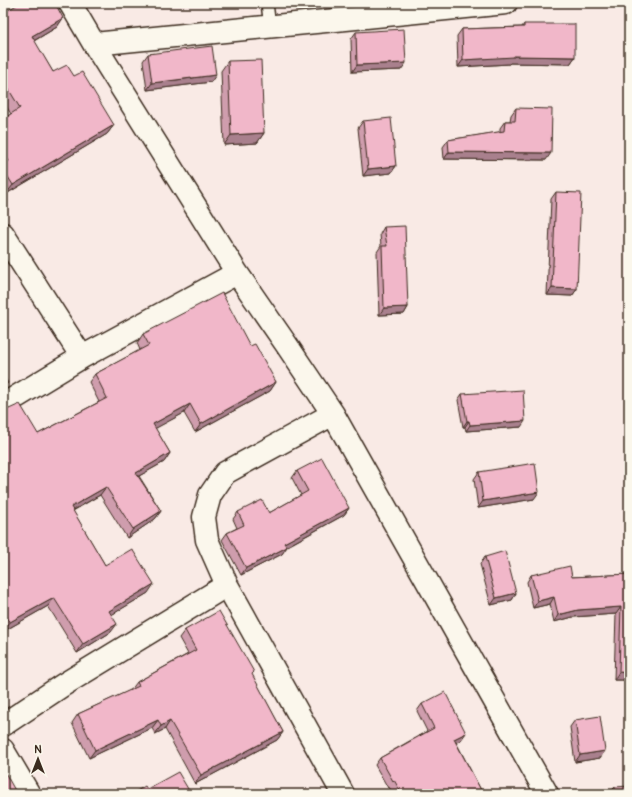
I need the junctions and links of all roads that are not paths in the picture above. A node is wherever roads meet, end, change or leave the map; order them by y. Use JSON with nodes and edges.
{"nodes":[{"id":1,"x":70,"y":3,"type":"edge"},
{"id":2,"x":267,"y":3,"type":"edge"},
{"id":3,"x":506,"y":3,"type":"edge"},
{"id":4,"x":270,"y":27,"type":"junction"},
{"id":5,"x":94,"y":44,"type":"junction"},
{"id":6,"x":3,"y":234,"type":"edge"},
{"id":7,"x":237,"y":273,"type":"junction"},
{"id":8,"x":82,"y":357,"type":"junction"},
{"id":9,"x":3,"y":405,"type":"edge"},
{"id":10,"x":332,"y":414,"type":"junction"},
{"id":11,"x":227,"y":585,"type":"junction"},
{"id":12,"x":3,"y":725,"type":"edge"},
{"id":13,"x":3,"y":750,"type":"edge"},
{"id":14,"x":29,"y":794,"type":"edge"},
{"id":15,"x":343,"y":794,"type":"edge"},
{"id":16,"x":547,"y":794,"type":"edge"}],
"edges":[{"from":1,"to":5,"type":"street"},
{"from":2,"to":4,"type":"lane"},
{"from":3,"to":4,"type":"street"},
{"from":4,"to":5,"type":"street"},
{"from":5,"to":7,"type":"street"},
{"from":6,"to":8,"type":"street"},
{"from":7,"to":8,"type":"street"},
{"from":7,"to":10,"type":"street"},
{"from":8,"to":9,"type":"street"},
{"from":10,"to":11,"type":"street"},
{"from":10,"to":16,"type":"street"},
{"from":11,"to":12,"type":"street"},
{"from":11,"to":15,"type":"street"},
{"from":13,"to":14,"type":"street"}]}
